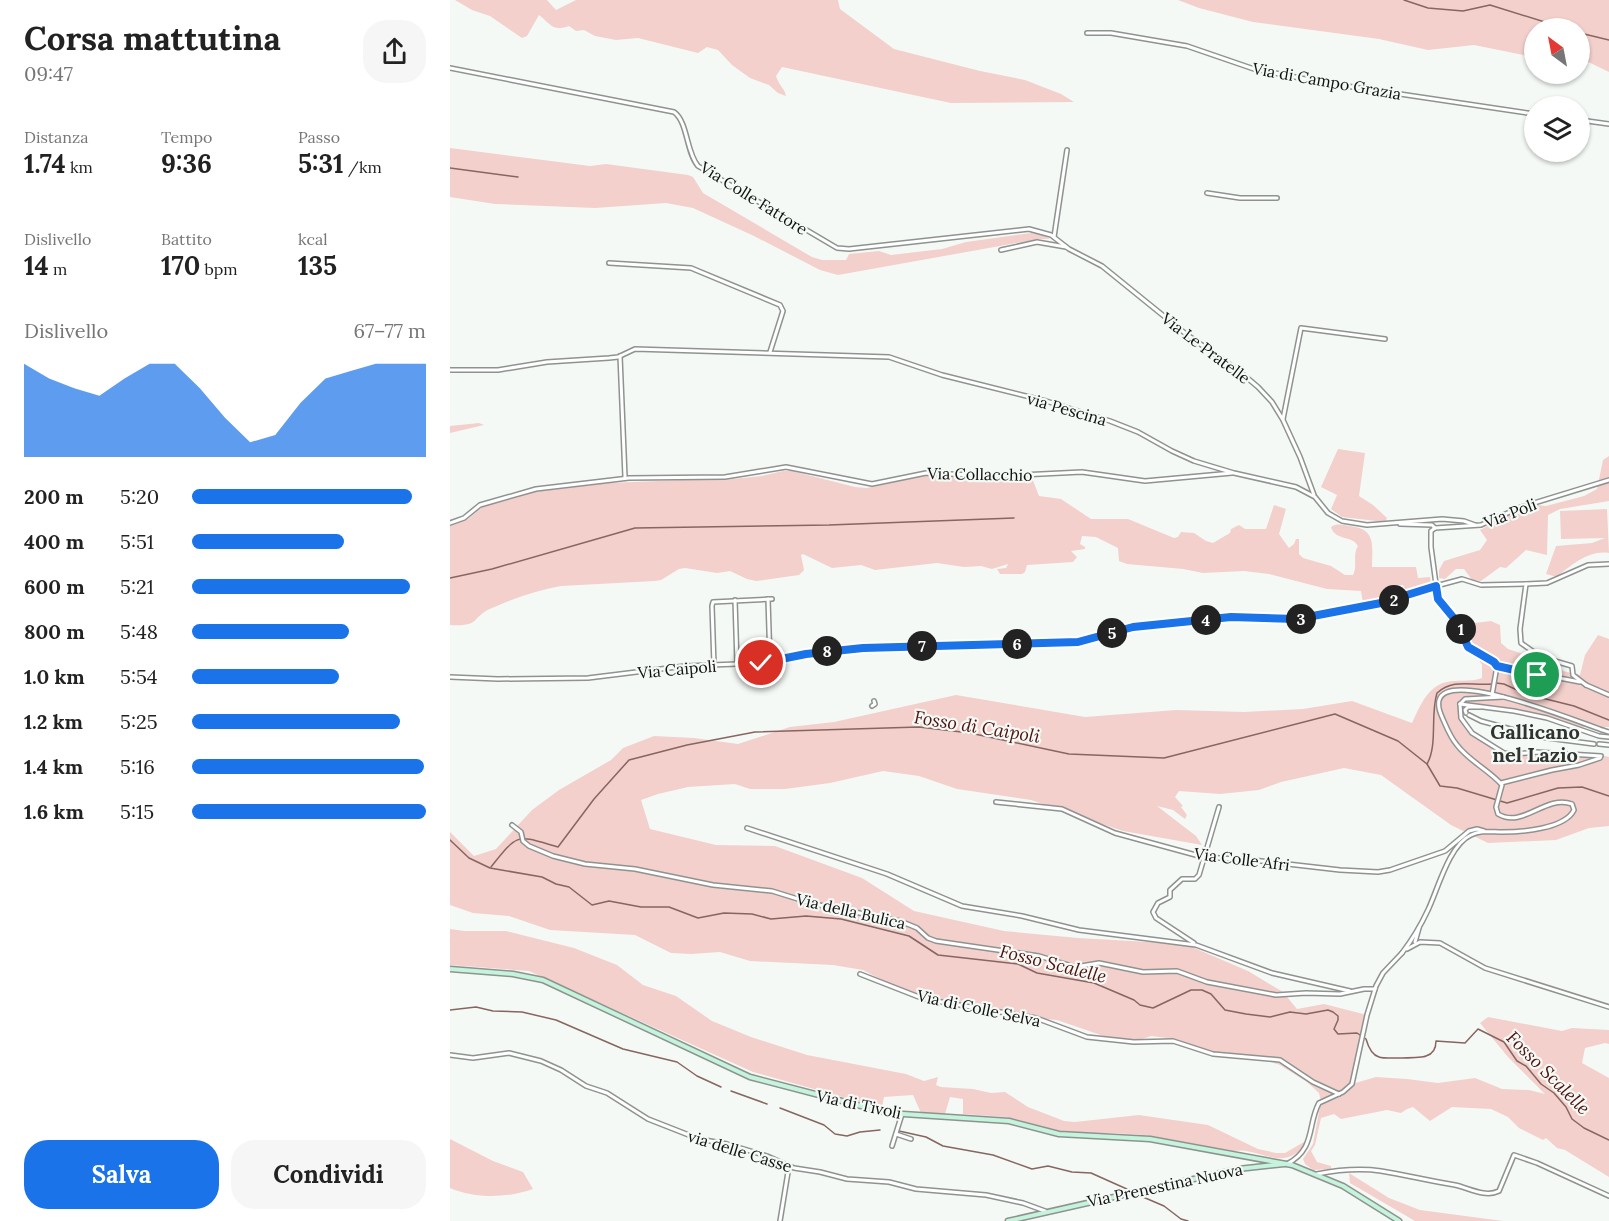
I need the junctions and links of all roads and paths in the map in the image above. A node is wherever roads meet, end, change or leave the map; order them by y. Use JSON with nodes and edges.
{"nodes":[{"id":1,"x":1087,"y":33,"type":"dead end"},
{"id":2,"x":450,"y":68,"type":"edge"},
{"id":3,"x":1524,"y":113,"type":"edge"},
{"id":4,"x":1590,"y":121,"type":"edge"},
{"id":5,"x":1609,"y":124,"type":"edge"},
{"id":6,"x":1067,"y":150,"type":"dead end"},
{"id":7,"x":1207,"y":193,"type":"dead end"},
{"id":8,"x":1277,"y":198,"type":"dead end"},
{"id":9,"x":1054,"y":237,"type":"junction"},
{"id":10,"x":1068,"y":248,"type":"junction"},
{"id":11,"x":1001,"y":250,"type":"dead end"},
{"id":12,"x":609,"y":263,"type":"dead end"},
{"id":13,"x":1385,"y":339,"type":"dead end"},
{"id":14,"x":770,"y":352,"type":"junction"},
{"id":15,"x":620,"y":356,"type":"junction"},
{"id":16,"x":450,"y":370,"type":"edge"},
{"id":17,"x":1283,"y":420,"type":"junction"},
{"id":18,"x":1234,"y":473,"type":"junction"},
{"id":19,"x":625,"y":478,"type":"junction"},
{"id":20,"x":1609,"y":480,"type":"edge"},
{"id":21,"x":1315,"y":497,"type":"junction"},
{"id":22,"x":450,"y":523,"type":"edge"},
{"id":23,"x":1395,"y":523,"type":"junction"},
{"id":24,"x":1477,"y":526,"type":"junction"},
{"id":25,"x":1435,"y":528,"type":"junction"},
{"id":26,"x":1609,"y":564,"type":"edge"},
{"id":27,"x":1526,"y":584,"type":"junction"},
{"id":28,"x":1436,"y":586,"type":"junction"},
{"id":29,"x":735,"y":600,"type":"junction"},
{"id":30,"x":770,"y":662,"type":"junction"},
{"id":31,"x":737,"y":664,"type":"junction"},
{"id":32,"x":714,"y":665,"type":"junction"},
{"id":33,"x":1497,"y":668,"type":"junction"},
{"id":34,"x":450,"y":677,"type":"edge"},
{"id":35,"x":1586,"y":685,"type":"junction"},
{"id":36,"x":1491,"y":695,"type":"junction"},
{"id":37,"x":1609,"y":695,"type":"edge"},
{"id":38,"x":1503,"y":697,"type":"junction"},
{"id":39,"x":874,"y":701,"type":"dead end"},
{"id":40,"x":1460,"y":704,"type":"junction"},
{"id":41,"x":1481,"y":705,"type":"junction"},
{"id":42,"x":872,"y":706,"type":"dead end"},
{"id":43,"x":1609,"y":732,"type":"edge"},
{"id":44,"x":1609,"y":737,"type":"edge"},
{"id":45,"x":1609,"y":745,"type":"edge"},
{"id":46,"x":1501,"y":783,"type":"junction"},
{"id":47,"x":996,"y":802,"type":"dead end"},
{"id":48,"x":1219,"y":807,"type":"dead end"},
{"id":49,"x":512,"y":825,"type":"dead end"},
{"id":50,"x":747,"y":828,"type":"dead end"},
{"id":51,"x":1484,"y":831,"type":"junction"},
{"id":52,"x":1203,"y":857,"type":"junction"},
{"id":53,"x":1422,"y":921,"type":"junction"},
{"id":54,"x":1418,"y":933,"type":"junction"},
{"id":55,"x":1411,"y":939,"type":"junction"},
{"id":56,"x":1425,"y":941,"type":"junction"},
{"id":57,"x":1414,"y":943,"type":"junction"},
{"id":58,"x":1196,"y":945,"type":"junction"},
{"id":59,"x":1402,"y":953,"type":"junction"},
{"id":60,"x":450,"y":969,"type":"edge"},
{"id":61,"x":860,"y":974,"type":"dead end"},
{"id":62,"x":1375,"y":989,"type":"junction"},
{"id":63,"x":1351,"y":992,"type":"junction"},
{"id":64,"x":1609,"y":1007,"type":"edge"},
{"id":65,"x":450,"y":1055,"type":"edge"},
{"id":66,"x":1339,"y":1094,"type":"junction"},
{"id":67,"x":902,"y":1114,"type":"junction"},
{"id":68,"x":896,"y":1134,"type":"junction"},
{"id":69,"x":911,"y":1139,"type":"dead end"},
{"id":70,"x":892,"y":1146,"type":"dead end"},
{"id":71,"x":1287,"y":1164,"type":"junction"},
{"id":72,"x":789,"y":1166,"type":"junction"},
{"id":73,"x":1315,"y":1174,"type":"junction"},
{"id":74,"x":1609,"y":1196,"type":"edge"},
{"id":75,"x":1045,"y":1211,"type":"junction"},
{"id":76,"x":780,"y":1221,"type":"edge"},
{"id":77,"x":1008,"y":1221,"type":"edge"},
{"id":78,"x":1399,"y":1221,"type":"edge"}],
"edges":[{"from":1,"to":3,"type":"street","name":"Via di Campo Grazia"},
{"from":2,"to":9,"type":"street","name":"Via Colle Fattore"},
{"from":4,"to":5,"type":"street"},
{"from":6,"to":9,"type":"street"},
{"from":7,"to":8,"type":"street"},
{"from":9,"to":10,"type":"street","name":"Via Le Pratelle"},
{"from":10,"to":11,"type":"street"},
{"from":10,"to":17,"type":"street","name":"Via Le Pratelle"},
{"from":12,"to":14,"type":"street"},
{"from":13,"to":17,"type":"street"},
{"from":14,"to":15,"type":"street","name":"via Pescina"},
{"from":14,"to":18,"type":"street","name":"via Pescina"},
{"from":15,"to":16,"type":"street","name":"via Pescina"},
{"from":15,"to":19,"type":"street"},
{"from":17,"to":21,"type":"street","name":"Via Le Pratelle"},
{"from":18,"to":19,"type":"street","name":"Via Collacchio"},
{"from":18,"to":21,"type":"street"},
{"from":19,"to":22,"type":"street","name":"Via Collacchio"},
{"from":20,"to":24,"type":"street","name":"Via Poli"},
{"from":21,"to":23,"type":"street"},
{"from":23,"to":24,"type":"street"},
{"from":23,"to":25,"type":"street","name":"Via Poli"},
{"from":24,"to":25,"type":"street","name":"Via Poli"},
{"from":25,"to":28,"type":"street"},
{"from":26,"to":27,"type":"street","name":"Via Caipoli"},
{"from":27,"to":28,"type":"street","name":"Via Caipoli"},
{"from":27,"to":35,"type":"street"},
{"from":28,"to":30,"type":"street","name":"Via Caipoli"},
{"from":28,"to":33,"type":"street"},
{"from":29,"to":30,"type":"street"},
{"from":29,"to":31,"type":"street"},
{"from":29,"to":32,"type":"street"},
{"from":30,"to":31,"type":"street","name":"Via Caipoli"},
{"from":31,"to":32,"type":"street","name":"Via Caipoli"},
{"from":32,"to":34,"type":"street","name":"Via Caipoli"},
{"from":33,"to":35,"type":"street"},
{"from":33,"to":36,"type":"street"},
{"from":35,"to":37,"type":"street"},
{"from":36,"to":38,"type":"street"},
{"from":36,"to":46,"type":"street"},
{"from":38,"to":40,"type":"street"},
{"from":38,"to":43,"type":"street"},
{"from":39,"to":42,"type":"street"},
{"from":40,"to":41,"type":"street"},
{"from":40,"to":46,"type":"street"},
{"from":41,"to":44,"type":"street"},
{"from":41,"to":45,"type":"street"},
{"from":46,"to":51,"type":"street"},
{"from":47,"to":52,"type":"street","name":"Via Colle Afri"},
{"from":48,"to":52,"type":"street"},
{"from":49,"to":63,"type":"street","name":"Via della Bulica"},
{"from":50,"to":58,"type":"street"},
{"from":51,"to":52,"type":"street","name":"Via Colle Afri"},
{"from":51,"to":53,"type":"street"},
{"from":52,"to":58,"type":"street"},
{"from":53,"to":54,"type":"street"},
{"from":53,"to":55,"type":"street"},
{"from":54,"to":56,"type":"street"},
{"from":54,"to":57,"type":"street"},
{"from":55,"to":57,"type":"street"},
{"from":55,"to":59,"type":"street"},
{"from":56,"to":57,"type":"street"},
{"from":56,"to":64,"type":"street"},
{"from":57,"to":59,"type":"street"},
{"from":58,"to":63,"type":"street"},
{"from":59,"to":62,"type":"street"},
{"from":60,"to":67,"type":"main road","name":"Via di Tivoli"},
{"from":61,"to":66,"type":"street","name":"Via di Colle Selva"},
{"from":62,"to":63,"type":"street","name":"Via della Bulica"},
{"from":62,"to":66,"type":"street"},
{"from":65,"to":72,"type":"street","name":"via delle Casse"},
{"from":66,"to":71,"type":"street"},
{"from":67,"to":68,"type":"street"},
{"from":67,"to":71,"type":"main road","name":"Via di Tivoli"},
{"from":68,"to":69,"type":"street"},
{"from":68,"to":70,"type":"street"},
{"from":71,"to":73,"type":"main road","name":"Via di Tivoli"},
{"from":71,"to":75,"type":"main road","name":"Via Prenestina Nuova"},
{"from":72,"to":75,"type":"street","name":"via delle Casse"},
{"from":72,"to":76,"type":"street"},
{"from":73,"to":74,"type":"street"},
{"from":73,"to":78,"type":"main road","name":"Via di Tivoli"},
{"from":75,"to":77,"type":"main road","name":"Via Prenestina Nuova"}]}
